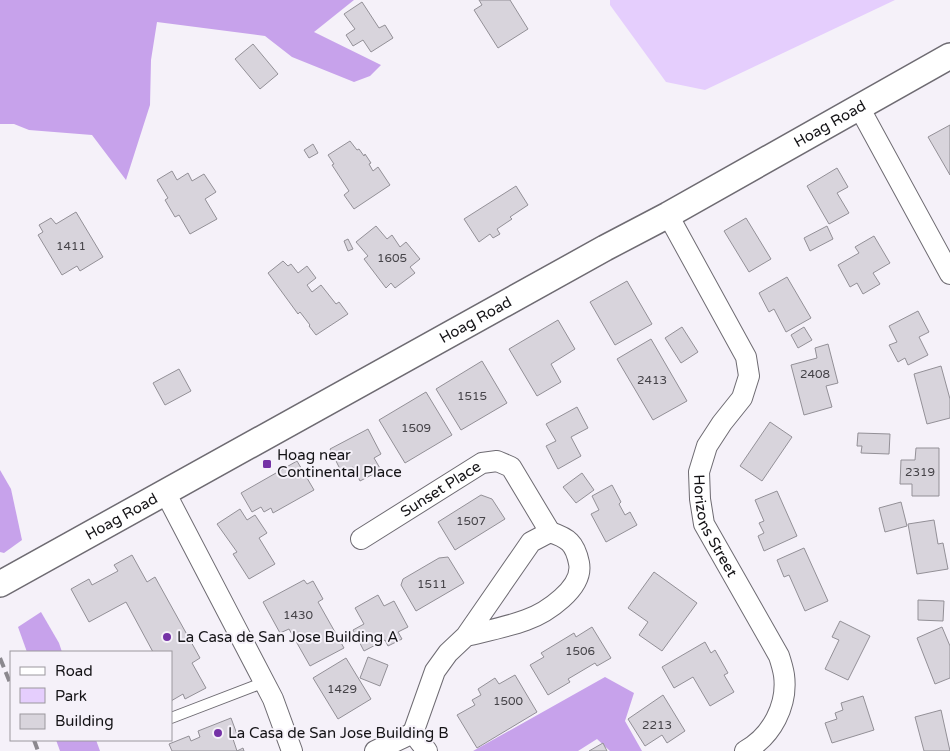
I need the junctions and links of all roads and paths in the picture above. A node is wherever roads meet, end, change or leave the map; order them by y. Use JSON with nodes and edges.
{"nodes":[{"id":1,"x":950,"y":56,"type":"edge"},
{"id":2,"x":859,"y":107,"type":"junction"},
{"id":3,"x":668,"y":215,"type":"junction"},
{"id":4,"x":950,"y":274,"type":"edge"},
{"id":5,"x":165,"y":492,"type":"junction"},
{"id":6,"x":550,"y":532,"type":"junction"},
{"id":7,"x":360,"y":539,"type":"dead end"},
{"id":8,"x":0,"y":584,"type":"edge"},
{"id":9,"x":466,"y":636,"type":"junction"},
{"id":10,"x":265,"y":682,"type":"junction"},
{"id":11,"x":172,"y":718,"type":"edge"},
{"id":12,"x":413,"y":733,"type":"junction"},
{"id":13,"x":292,"y":751,"type":"edge"},
{"id":14,"x":375,"y":751,"type":"edge"},
{"id":15,"x":427,"y":751,"type":"edge"},
{"id":16,"x":746,"y":751,"type":"edge"}],
"edges":[{"from":1,"to":2,"type":"street","name":"Hoag Road"},
{"from":2,"to":3,"type":"street","name":"Hoag Road"},
{"from":2,"to":4,"type":"street"},
{"from":3,"to":5,"type":"street","name":"Hoag Road"},
{"from":3,"to":16,"type":"street","name":"Horizons Street"},
{"from":5,"to":8,"type":"street","name":"Hoag Road"},
{"from":5,"to":10,"type":"street"},
{"from":6,"to":7,"type":"street","name":"Sunset Place"},
{"from":6,"to":9,"type":"street"},
{"from":6,"to":9,"type":"street"},
{"from":9,"to":12,"type":"street"},
{"from":10,"to":11,"type":"lane"},
{"from":10,"to":13,"type":"street"},
{"from":12,"to":14,"type":"street"},
{"from":12,"to":15,"type":"street"}]}
